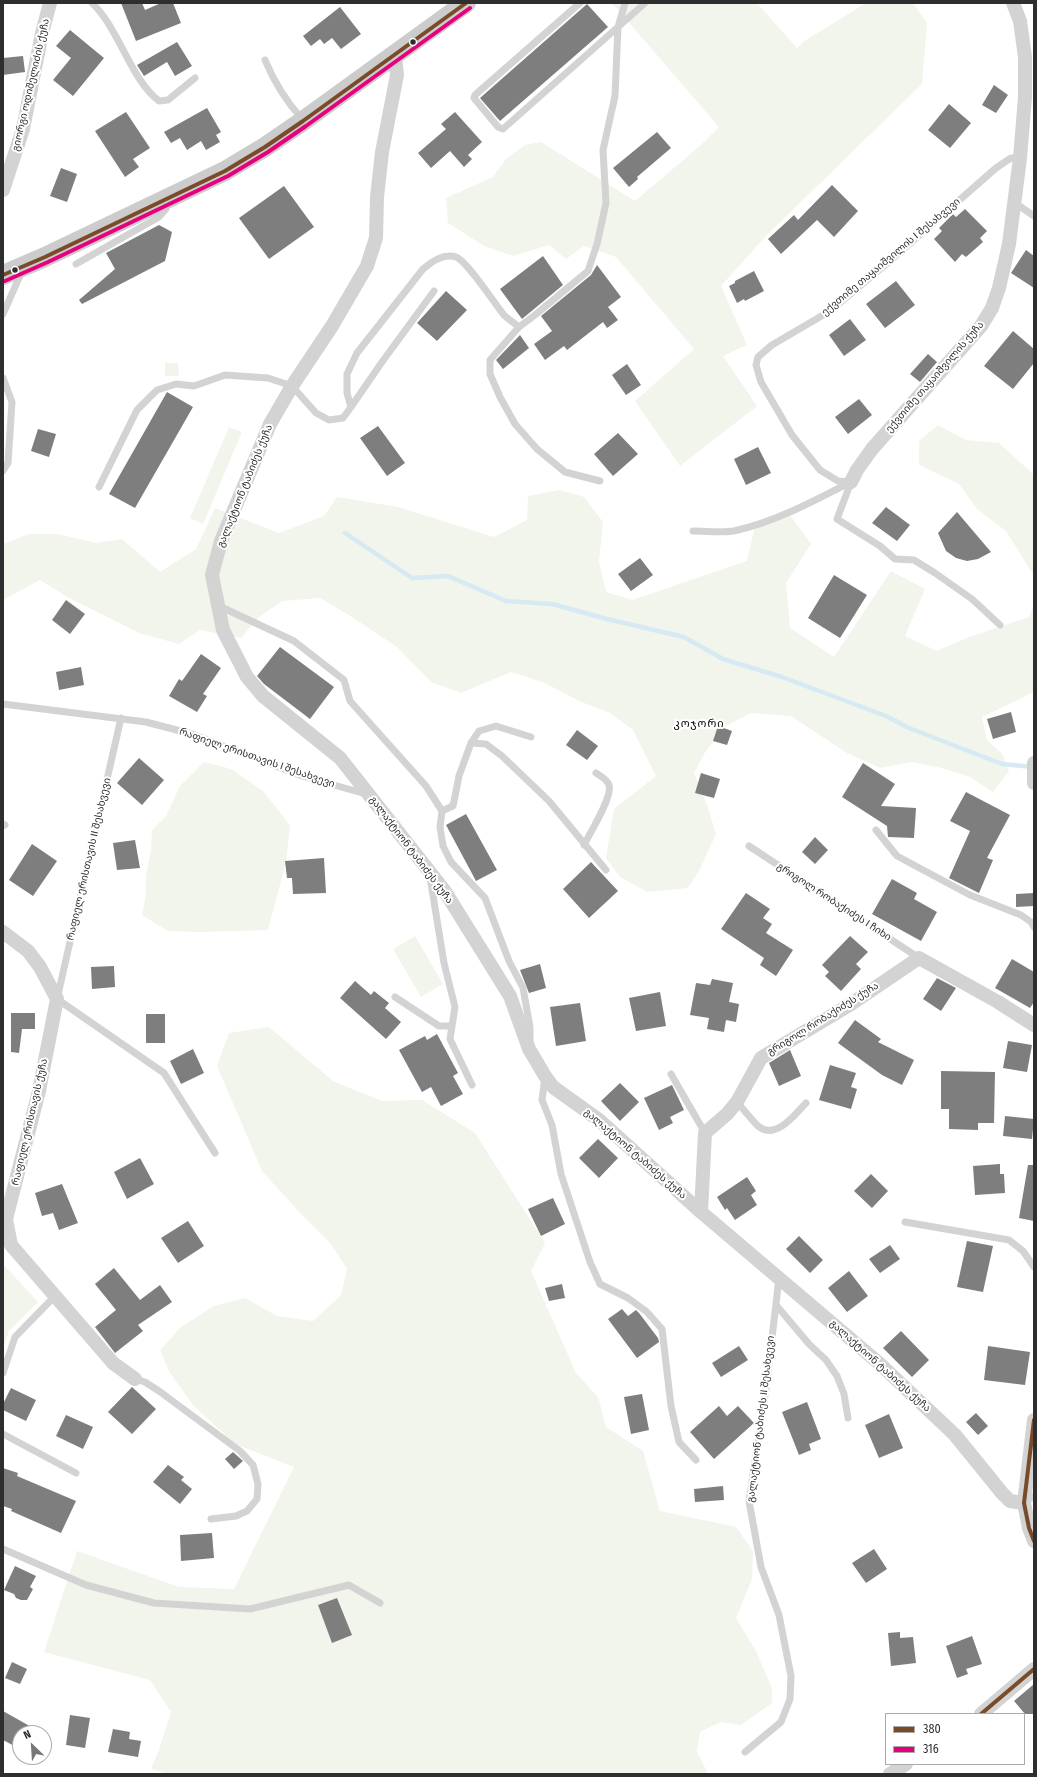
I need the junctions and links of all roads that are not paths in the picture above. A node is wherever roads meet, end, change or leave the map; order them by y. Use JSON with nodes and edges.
{"nodes":[{"id":1,"x":50,"y":3,"type":"edge"},
{"id":2,"x":92,"y":3,"type":"edge"},
{"id":3,"x":466,"y":3,"type":"edge"},
{"id":4,"x":580,"y":3,"type":"edge"},
{"id":5,"x":625,"y":3,"type":"edge"},
{"id":6,"x":645,"y":3,"type":"edge"},
{"id":7,"x":1013,"y":3,"type":"edge"},
{"id":8,"x":618,"y":27,"type":"junction"},
{"id":9,"x":395,"y":56,"type":"junction"},
{"id":10,"x":265,"y":60,"type":"dead end"},
{"id":11,"x":195,"y":78,"type":"dead end"},
{"id":12,"x":303,"y":121,"type":"junction"},
{"id":13,"x":1027,"y":157,"type":"edge"},
{"id":14,"x":3,"y":190,"type":"edge"},
{"id":15,"x":163,"y":200,"type":"junction"},
{"id":16,"x":1015,"y":203,"type":"junction"},
{"id":17,"x":1034,"y":216,"type":"edge"},
{"id":18,"x":76,"y":264,"type":"dead end"},
{"id":19,"x":23,"y":267,"type":"junction"},
{"id":20,"x":3,"y":275,"type":"edge"},
{"id":21,"x":434,"y":291,"type":"dead end"},
{"id":22,"x":3,"y":314,"type":"edge"},
{"id":23,"x":519,"y":327,"type":"junction"},
{"id":24,"x":3,"y":378,"type":"edge"},
{"id":25,"x":292,"y":386,"type":"junction"},
{"id":26,"x":351,"y":407,"type":"junction"},
{"id":27,"x":3,"y":471,"type":"edge"},
{"id":28,"x":600,"y":481,"type":"dead end"},
{"id":29,"x":851,"y":482,"type":"junction"},
{"id":30,"x":99,"y":487,"type":"dead end"},
{"id":31,"x":693,"y":531,"type":"dead end"},
{"id":32,"x":217,"y":605,"type":"junction"},
{"id":33,"x":1000,"y":625,"type":"dead end"},
{"id":34,"x":3,"y":704,"type":"edge"},
{"id":35,"x":121,"y":718,"type":"junction"},
{"id":36,"x":531,"y":737,"type":"dead end"},
{"id":37,"x":471,"y":743,"type":"junction"},
{"id":38,"x":1034,"y":763,"type":"edge"},
{"id":39,"x":596,"y":773,"type":"dead end"},
{"id":40,"x":1034,"y":782,"type":"edge"},
{"id":41,"x":368,"y":795,"type":"junction"},
{"id":42,"x":442,"y":810,"type":"junction"},
{"id":43,"x":876,"y":830,"type":"dead end"},
{"id":44,"x":584,"y":844,"type":"junction"},
{"id":45,"x":748,"y":846,"type":"dead end"},
{"id":46,"x":606,"y":870,"type":"dead end"},
{"id":47,"x":429,"y":873,"type":"junction"},
{"id":48,"x":1034,"y":927,"type":"edge"},
{"id":49,"x":3,"y":932,"type":"edge"},
{"id":50,"x":919,"y":958,"type":"junction"},
{"id":51,"x":395,"y":997,"type":"dead end"},
{"id":52,"x":57,"y":999,"type":"junction"},
{"id":53,"x":1034,"y":1025,"type":"edge"},
{"id":54,"x":451,"y":1026,"type":"junction"},
{"id":55,"x":529,"y":1049,"type":"junction"},
{"id":56,"x":671,"y":1074,"type":"dead end"},
{"id":57,"x":545,"y":1076,"type":"junction"},
{"id":58,"x":472,"y":1085,"type":"dead end"},
{"id":59,"x":737,"y":1102,"type":"junction"},
{"id":60,"x":806,"y":1103,"type":"dead end"},
{"id":61,"x":705,"y":1133,"type":"junction"},
{"id":62,"x":214,"y":1153,"type":"dead end"},
{"id":63,"x":701,"y":1212,"type":"junction"},
{"id":64,"x":905,"y":1222,"type":"dead end"},
{"id":65,"x":1034,"y":1267,"type":"edge"},
{"id":66,"x":779,"y":1278,"type":"junction"},
{"id":67,"x":55,"y":1296,"type":"junction"},
{"id":68,"x":776,"y":1305,"type":"junction"},
{"id":69,"x":3,"y":1373,"type":"edge"},
{"id":70,"x":135,"y":1379,"type":"joint"},
{"id":71,"x":848,"y":1418,"type":"dead end"},
{"id":72,"x":1034,"y":1420,"type":"edge"},
{"id":73,"x":3,"y":1434,"type":"edge"},
{"id":74,"x":696,"y":1460,"type":"dead end"},
{"id":75,"x":76,"y":1473,"type":"dead end"},
{"id":76,"x":1029,"y":1500,"type":"edge"},
{"id":77,"x":211,"y":1519,"type":"dead end"},
{"id":78,"x":1034,"y":1541,"type":"edge"},
{"id":79,"x":3,"y":1549,"type":"edge"},
{"id":80,"x":380,"y":1603,"type":"dead end"},
{"id":81,"x":1034,"y":1669,"type":"edge"},
{"id":82,"x":982,"y":1713,"type":"edge"},
{"id":83,"x":745,"y":1752,"type":"dead end"},
{"id":84,"x":904,"y":1765,"type":"edge"},
{"id":85,"x":890,"y":1774,"type":"edge"}],
"edges":[{"from":1,"to":14,"type":"street","name":"გიორგი ოდიშელიძის ქუჩა"},
{"from":2,"to":11,"type":"lane"},
{"from":3,"to":9,"type":"main road"},
{"from":4,"to":8,"type":"lane"},
{"from":5,"to":8,"type":"lane"},
{"from":6,"to":8,"type":"lane"},
{"from":7,"to":13,"type":"street","name":"ექვთიმე თაყაიშვილის ქუჩა"},
{"from":8,"to":23,"type":"lane"},
{"from":9,"to":12,"type":"main road"},
{"from":9,"to":25,"type":"street","name":"გალაქტიონ ტაბიძეს ქუჩა"},
{"from":10,"to":12,"type":"lane"},
{"from":12,"to":15,"type":"main road"},
{"from":13,"to":16,"type":"street","name":"ექვთიმე თაყაიშვილის ქუჩა"},
{"from":13,"to":29,"type":"lane","name":"ექვთიმე თაყაიშვილის I შესახვევი"},
{"from":15,"to":18,"type":"lane"},
{"from":15,"to":19,"type":"main road"},
{"from":16,"to":17,"type":"lane"},
{"from":16,"to":29,"type":"street","name":"ექვთიმე თაყაიშვილის ქუჩა"},
{"from":19,"to":20,"type":"main road"},
{"from":19,"to":22,"type":"lane"},
{"from":21,"to":26,"type":"lane"},
{"from":23,"to":26,"type":"lane"},
{"from":23,"to":28,"type":"lane"},
{"from":24,"to":27,"type":"lane"},
{"from":25,"to":26,"type":"lane"},
{"from":25,"to":30,"type":"lane"},
{"from":25,"to":32,"type":"street","name":"გალაქტიონ ტაბიძეს ქუჩა"},
{"from":29,"to":31,"type":"lane"},
{"from":29,"to":33,"type":"lane"},
{"from":32,"to":41,"type":"street","name":"გალაქტიონ ტაბიძეს ქუჩა"},
{"from":32,"to":42,"type":"lane"},
{"from":34,"to":35,"type":"lane","name":"რაფიელ ერისთავის I შესახვევი"},
{"from":35,"to":41,"type":"lane","name":"რაფიელ ერისთავის I შესახვევი"},
{"from":35,"to":52,"type":"lane","name":"რაფიელ ერისთავის II შესახვევი"},
{"from":36,"to":37,"type":"lane"},
{"from":37,"to":42,"type":"lane"},
{"from":37,"to":44,"type":"lane"},
{"from":38,"to":40,"type":"street"},
{"from":39,"to":44,"type":"lane"},
{"from":41,"to":47,"type":"street","name":"გალაქტიონ ტაბიძეს ქუჩა"},
{"from":42,"to":55,"type":"lane"},
{"from":43,"to":48,"type":"lane"},
{"from":44,"to":46,"type":"lane"},
{"from":45,"to":50,"type":"lane","name":"გრიგოლ რობაქიძეს I ჩიხი"},
{"from":47,"to":54,"type":"lane"},
{"from":47,"to":55,"type":"street","name":"გალაქტიონ ტაბიძეს ქუჩა"},
{"from":49,"to":52,"type":"street"},
{"from":50,"to":53,"type":"street"},
{"from":50,"to":59,"type":"street","name":"გრიგოლ რობაქიძეს ქუჩა"},
{"from":51,"to":54,"type":"lane"},
{"from":52,"to":62,"type":"lane"},
{"from":52,"to":67,"type":"street","name":"რაფიელ ერისთავის ქუჩა"},
{"from":54,"to":58,"type":"lane"},
{"from":55,"to":57,"type":"street","name":"გალაქტიონ ტაბიძეს ქუჩა"},
{"from":56,"to":61,"type":"lane"},
{"from":57,"to":63,"type":"street","name":"გალაქტიონ ტაბიძეს ქუჩა"},
{"from":57,"to":74,"type":"lane"},
{"from":59,"to":60,"type":"lane"},
{"from":59,"to":61,"type":"street","name":"გრიგოლ რობაქიძეს ქუჩა"},
{"from":61,"to":63,"type":"street"},
{"from":63,"to":66,"type":"street","name":"გალაქტიონ ტაბიძეს ქუჩა"},
{"from":64,"to":65,"type":"lane"},
{"from":66,"to":68,"type":"lane","name":"გალაქტიონ ტაბიძეს II შესახვევი"},
{"from":66,"to":76,"type":"street","name":"გალაქტიონ ტაბიძეს ქუჩა"},
{"from":67,"to":69,"type":"lane"},
{"from":67,"to":70,"type":"street","name":"რაფიელ ერისთავის ქუჩა"},
{"from":68,"to":71,"type":"lane"},
{"from":68,"to":83,"type":"lane","name":"გალაქტიონ ტაბიძეს II შესახვევი"},
{"from":70,"to":77,"type":"lane"},
{"from":72,"to":76,"type":"street"},
{"from":73,"to":75,"type":"lane"},
{"from":76,"to":78,"type":"street"},
{"from":79,"to":80,"type":"lane"},
{"from":81,"to":82,"type":"street"},
{"from":84,"to":85,"type":"street"}]}
